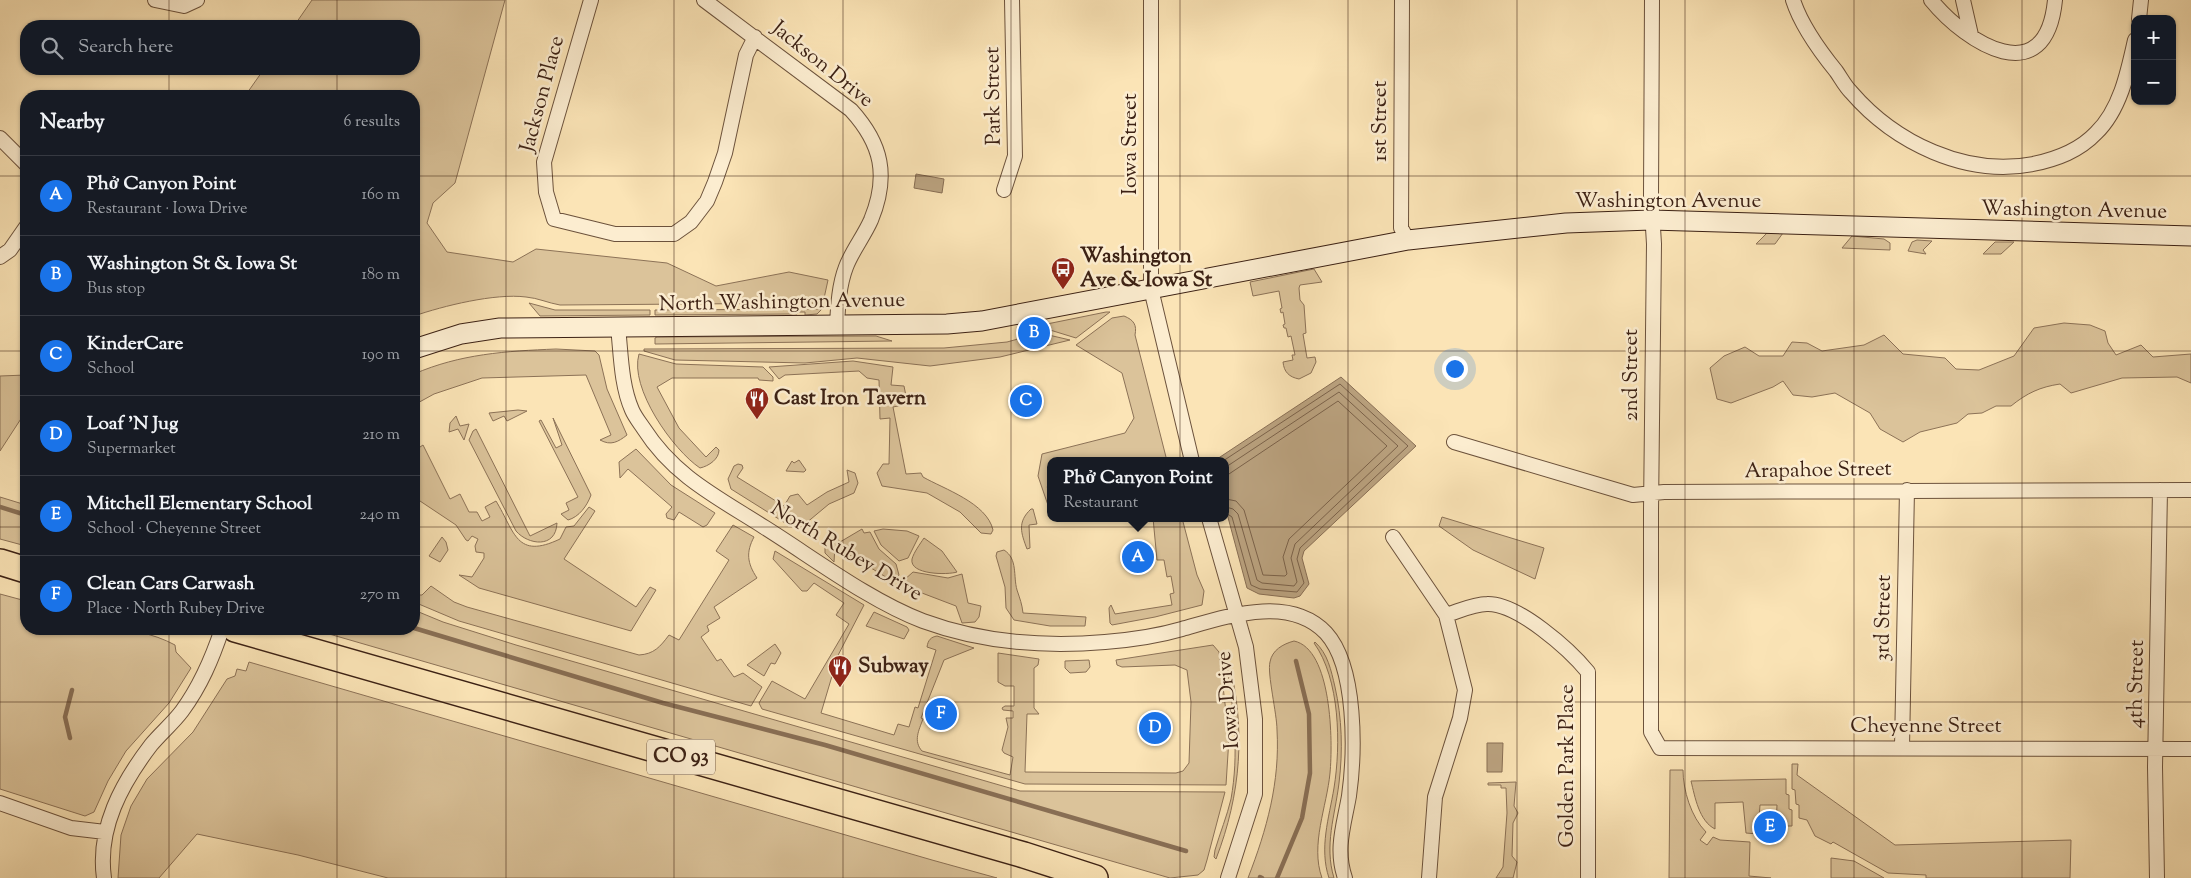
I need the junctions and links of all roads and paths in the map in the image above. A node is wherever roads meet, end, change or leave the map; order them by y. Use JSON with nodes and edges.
{"nodes":[{"id":1,"x":155,"y":0,"type":"edge"},
{"id":2,"x":197,"y":0,"type":"edge"},
{"id":3,"x":591,"y":0,"type":"edge"},
{"id":4,"x":704,"y":0,"type":"edge"},
{"id":5,"x":1012,"y":0,"type":"edge"},
{"id":6,"x":1152,"y":0,"type":"edge"},
{"id":7,"x":1402,"y":0,"type":"edge"},
{"id":8,"x":1652,"y":0,"type":"edge"},
{"id":9,"x":1793,"y":0,"type":"edge"},
{"id":10,"x":1930,"y":0,"type":"edge"},
{"id":11,"x":1964,"y":0,"type":"edge"},
{"id":12,"x":2055,"y":0,"type":"edge"},
{"id":13,"x":2141,"y":0,"type":"edge"},
{"id":14,"x":2139,"y":15,"type":"edge"},
{"id":15,"x":1971,"y":34,"type":"junction"},
{"id":16,"x":755,"y":38,"type":"junction"},
{"id":17,"x":2131,"y":55,"type":"edge"},
{"id":18,"x":0,"y":138,"type":"edge"},
{"id":19,"x":20,"y":158,"type":"edge"},
{"id":20,"x":1004,"y":190,"type":"dead end"},
{"id":21,"x":1651,"y":220,"type":"junction"},
{"id":22,"x":20,"y":236,"type":"edge"},
{"id":23,"x":2191,"y":236,"type":"edge"},
{"id":24,"x":1408,"y":240,"type":"junction"},
{"id":25,"x":0,"y":257,"type":"edge"},
{"id":26,"x":1151,"y":289,"type":"junction"},
{"id":27,"x":837,"y":325,"type":"junction"},
{"id":28,"x":618,"y":327,"type":"junction"},
{"id":29,"x":420,"y":347,"type":"edge"},
{"id":30,"x":1454,"y":442,"type":"dead end"},
{"id":31,"x":1191,"y":457,"type":"edge"},
{"id":32,"x":1907,"y":490,"type":"junction"},
{"id":33,"x":2160,"y":490,"type":"junction"},
{"id":34,"x":2191,"y":490,"type":"edge"},
{"id":35,"x":1651,"y":493,"type":"junction"},
{"id":36,"x":1210,"y":522,"type":"edge"},
{"id":37,"x":1393,"y":537,"type":"dead end"},
{"id":38,"x":0,"y":562,"type":"edge"},
{"id":39,"x":20,"y":568,"type":"edge"},
{"id":40,"x":1237,"y":614,"type":"junction"},
{"id":41,"x":1446,"y":615,"type":"junction"},
{"id":42,"x":220,"y":635,"type":"edge"},
{"id":43,"x":255,"y":635,"type":"edge"},
{"id":44,"x":1902,"y":747,"type":"junction"},
{"id":45,"x":1660,"y":748,"type":"joint"},
{"id":46,"x":2156,"y":748,"type":"junction"},
{"id":47,"x":2191,"y":748,"type":"edge"},
{"id":48,"x":0,"y":803,"type":"edge"},
{"id":49,"x":105,"y":832,"type":"junction"},
{"id":50,"x":104,"y":878,"type":"edge"},
{"id":51,"x":1095,"y":878,"type":"edge"},
{"id":52,"x":1228,"y":878,"type":"edge"},
{"id":53,"x":1345,"y":878,"type":"edge"},
{"id":54,"x":1428,"y":878,"type":"edge"},
{"id":55,"x":1588,"y":878,"type":"edge"},
{"id":56,"x":2157,"y":878,"type":"edge"}],
"edges":[{"from":1,"to":2,"type":"street"},
{"from":3,"to":16,"type":"street","name":"Jackson Place"},
{"from":4,"to":16,"type":"street","name":"Jackson Drive"},
{"from":5,"to":20,"type":"street","name":"Park Street"},
{"from":6,"to":26,"type":"street","name":"Iowa Street"},
{"from":7,"to":24,"type":"street","name":"1st Street"},
{"from":8,"to":21,"type":"street","name":"2nd Street"},
{"from":9,"to":17,"type":"street"},
{"from":10,"to":15,"type":"street"},
{"from":11,"to":15,"type":"street"},
{"from":12,"to":15,"type":"street"},
{"from":13,"to":14,"type":"street"},
{"from":16,"to":27,"type":"street","name":"Jackson Drive"},
{"from":18,"to":19,"type":"street"},
{"from":21,"to":23,"type":"street","name":"Washington Avenue"},
{"from":21,"to":24,"type":"street","name":"Washington Avenue"},
{"from":21,"to":35,"type":"street","name":"2nd Street"},
{"from":22,"to":25,"type":"street"},
{"from":24,"to":26,"type":"street","name":"Washington Avenue"},
{"from":26,"to":27,"type":"street","name":"North Washington Avenue"},
{"from":26,"to":31,"type":"street"},
{"from":27,"to":28,"type":"street","name":"North Washington Avenue"},
{"from":28,"to":29,"type":"street","name":"North Washington Avenue"},
{"from":28,"to":40,"type":"street","name":"North Rubey Drive"},
{"from":30,"to":35,"type":"street","name":"Arapahoe Street"},
{"from":32,"to":33,"type":"street","name":"Arapahoe Street"},
{"from":32,"to":35,"type":"street","name":"Arapahoe Street"},
{"from":32,"to":44,"type":"street","name":"3rd Street"},
{"from":33,"to":34,"type":"street","name":"Arapahoe Street"},
{"from":33,"to":46,"type":"street","name":"4th Street"},
{"from":35,"to":45,"type":"street","name":"2nd Street"},
{"from":36,"to":40,"type":"street","name":"Iowa Drive"},
{"from":37,"to":41,"type":"street"},
{"from":38,"to":39,"type":"highway"},
{"from":40,"to":52,"type":"street","name":"Iowa Drive"},
{"from":40,"to":53,"type":"street","name":"North Rubey Drive"},
{"from":41,"to":54,"type":"street"},
{"from":41,"to":55,"type":"street","name":"Golden Park Place"},
{"from":42,"to":49,"type":"street"},
{"from":43,"to":51,"type":"highway","number":"CO 93"},
{"from":44,"to":45,"type":"street","name":"Cheyenne Street"},
{"from":44,"to":46,"type":"street","name":"Cheyenne Street"},
{"from":46,"to":47,"type":"street","name":"Cheyenne Street"},
{"from":46,"to":56,"type":"street","name":"4th Street"},
{"from":48,"to":49,"type":"street"},
{"from":49,"to":50,"type":"street"}]}
